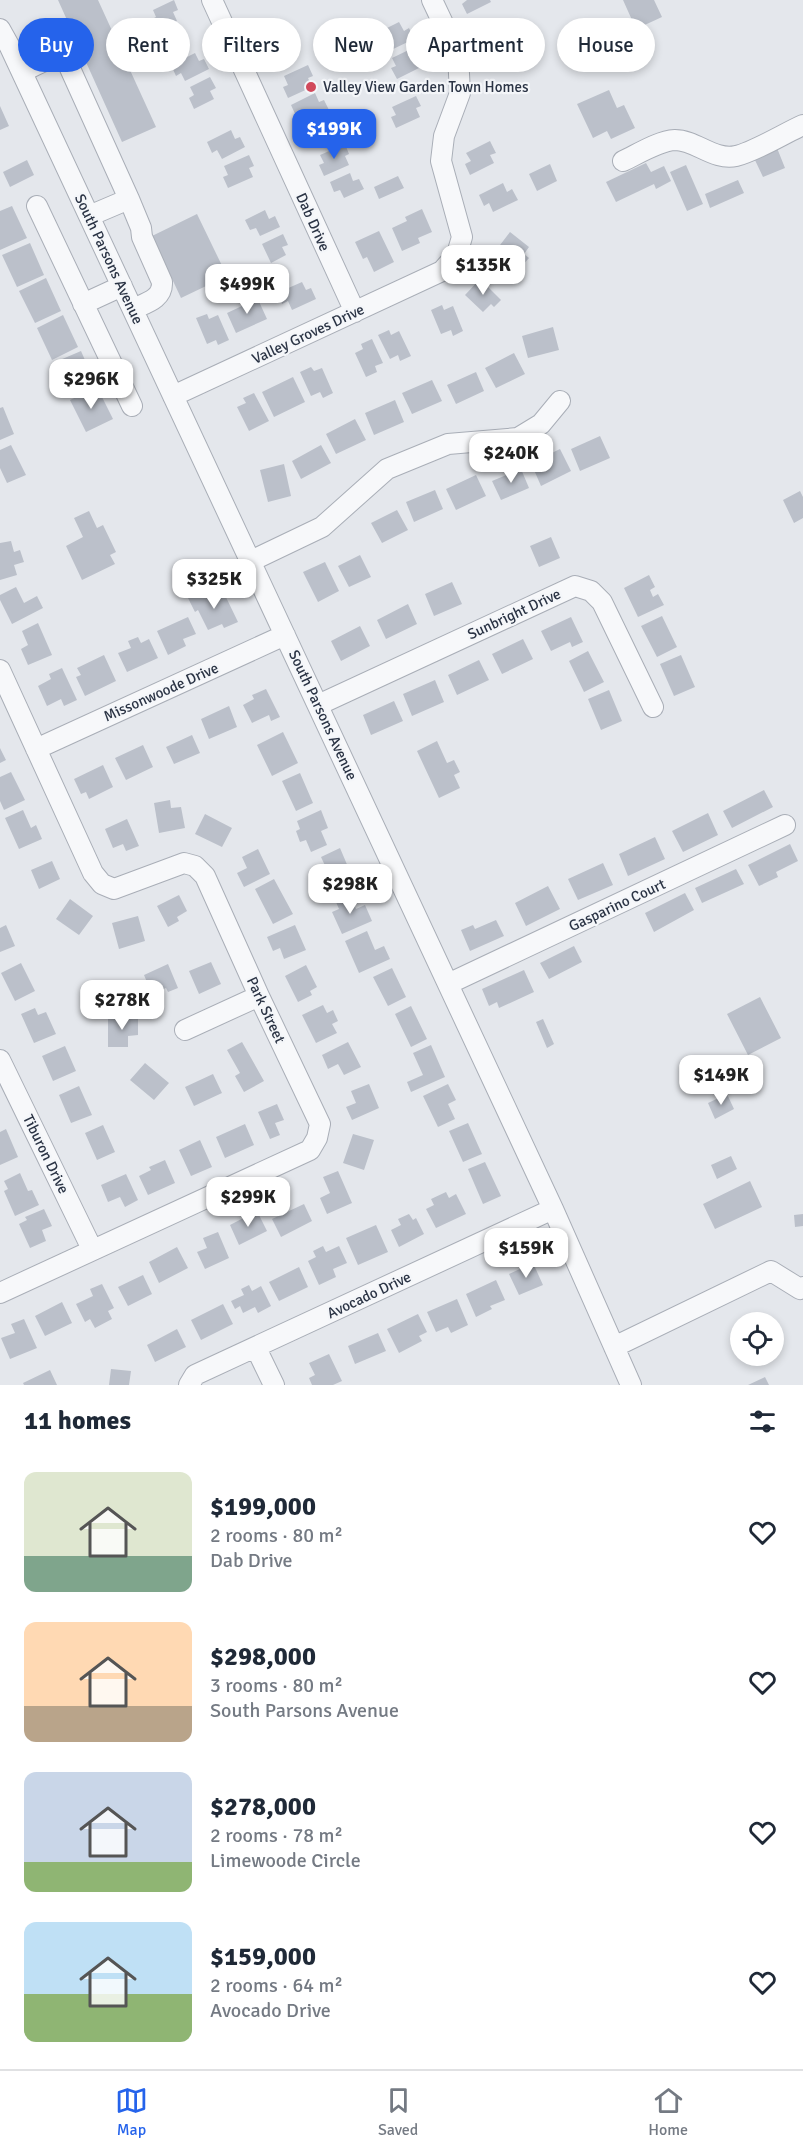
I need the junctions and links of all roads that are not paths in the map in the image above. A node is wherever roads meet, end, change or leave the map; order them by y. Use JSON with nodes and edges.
{"nodes":[{"id":1,"x":212,"y":0,"type":"edge"},
{"id":2,"x":432,"y":0,"type":"edge"},
{"id":3,"x":0,"y":18,"type":"edge"},
{"id":4,"x":0,"y":29,"type":"edge"},
{"id":5,"x":5,"y":50,"type":"edge"},
{"id":6,"x":18,"y":67,"type":"edge"},
{"id":7,"x":22,"y":72,"type":"edge"},
{"id":8,"x":72,"y":72,"type":"edge"},
{"id":9,"x":803,"y":125,"type":"edge"},
{"id":10,"x":623,"y":161,"type":"dead end"},
{"id":11,"x":129,"y":199,"type":"junction"},
{"id":12,"x":37,"y":206,"type":"dead end"},
{"id":13,"x":89,"y":216,"type":"junction"},
{"id":14,"x":122,"y":286,"type":"junction"},
{"id":15,"x":83,"y":304,"type":"junction"},
{"id":16,"x":133,"y":309,"type":"junction"},
{"id":17,"x":355,"y":312,"type":"junction"},
{"id":18,"x":173,"y":396,"type":"junction"},
{"id":19,"x":560,"y":401,"type":"dead end"},
{"id":20,"x":132,"y":406,"type":"dead end"},
{"id":21,"x":251,"y":561,"type":"junction"},
{"id":22,"x":285,"y":635,"type":"junction"},
{"id":23,"x":0,"y":670,"type":"edge"},
{"id":24,"x":318,"y":705,"type":"junction"},
{"id":25,"x":653,"y":707,"type":"dead end"},
{"id":26,"x":36,"y":749,"type":"junction"},
{"id":27,"x":785,"y":825,"type":"dead end"},
{"id":28,"x":448,"y":984,"type":"junction"},
{"id":29,"x":259,"y":996,"type":"junction"},
{"id":30,"x":185,"y":1030,"type":"dead end"},
{"id":31,"x":0,"y":1060,"type":"edge"},
{"id":32,"x":553,"y":1209,"type":"junction"},
{"id":33,"x":92,"y":1249,"type":"junction"},
{"id":34,"x":803,"y":1287,"type":"edge"},
{"id":35,"x":0,"y":1293,"type":"edge"},
{"id":36,"x":256,"y":1347,"type":"junction"},
{"id":37,"x":614,"y":1347,"type":"junction"},
{"id":38,"x":189,"y":1385,"type":"edge"},
{"id":39,"x":274,"y":1385,"type":"edge"},
{"id":40,"x":631,"y":1385,"type":"edge"}],
"edges":[{"from":1,"to":17,"type":"street","name":"Dab Drive"},
{"from":2,"to":17,"type":"street","name":"Valley Groves Drive"},
{"from":3,"to":5,"type":"street","name":"South Parsons Avenue"},
{"from":4,"to":5,"type":"street","name":"South Parsons Avenue"},
{"from":5,"to":6,"type":"street","name":"South Parsons Avenue"},
{"from":7,"to":13,"type":"street","name":"South Parsons Avenue"},
{"from":8,"to":11,"type":"street"},
{"from":9,"to":10,"type":"street"},
{"from":11,"to":13,"type":"street"},
{"from":11,"to":16,"type":"street"},
{"from":12,"to":15,"type":"street"},
{"from":13,"to":14,"type":"street","name":"South Parsons Avenue"},
{"from":14,"to":15,"type":"street"},
{"from":14,"to":16,"type":"street","name":"South Parsons Avenue"},
{"from":15,"to":20,"type":"street"},
{"from":16,"to":18,"type":"street","name":"South Parsons Avenue"},
{"from":17,"to":18,"type":"street","name":"Valley Groves Drive"},
{"from":18,"to":21,"type":"street","name":"South Parsons Avenue"},
{"from":19,"to":21,"type":"street"},
{"from":21,"to":22,"type":"street","name":"South Parsons Avenue"},
{"from":22,"to":24,"type":"street","name":"South Parsons Avenue"},
{"from":22,"to":26,"type":"street","name":"Missonwoode Drive"},
{"from":23,"to":26,"type":"street","name":"Park Street"},
{"from":24,"to":25,"type":"street","name":"Sunbright Drive"},
{"from":24,"to":28,"type":"street","name":"South Parsons Avenue"},
{"from":26,"to":29,"type":"street","name":"Park Street"},
{"from":27,"to":28,"type":"street","name":"Gasparino Court"},
{"from":28,"to":32,"type":"street","name":"South Parsons Avenue"},
{"from":29,"to":30,"type":"street"},
{"from":29,"to":33,"type":"street","name":"Park Street"},
{"from":31,"to":33,"type":"street","name":"Tiburon Drive"},
{"from":32,"to":36,"type":"street","name":"Avocado Drive"},
{"from":32,"to":37,"type":"street","name":"South Parsons Avenue"},
{"from":33,"to":35,"type":"street","name":"Park Street"},
{"from":34,"to":37,"type":"street"},
{"from":36,"to":38,"type":"street","name":"Avocado Drive"},
{"from":36,"to":39,"type":"street"},
{"from":37,"to":40,"type":"street","name":"South Parsons Avenue"}]}
